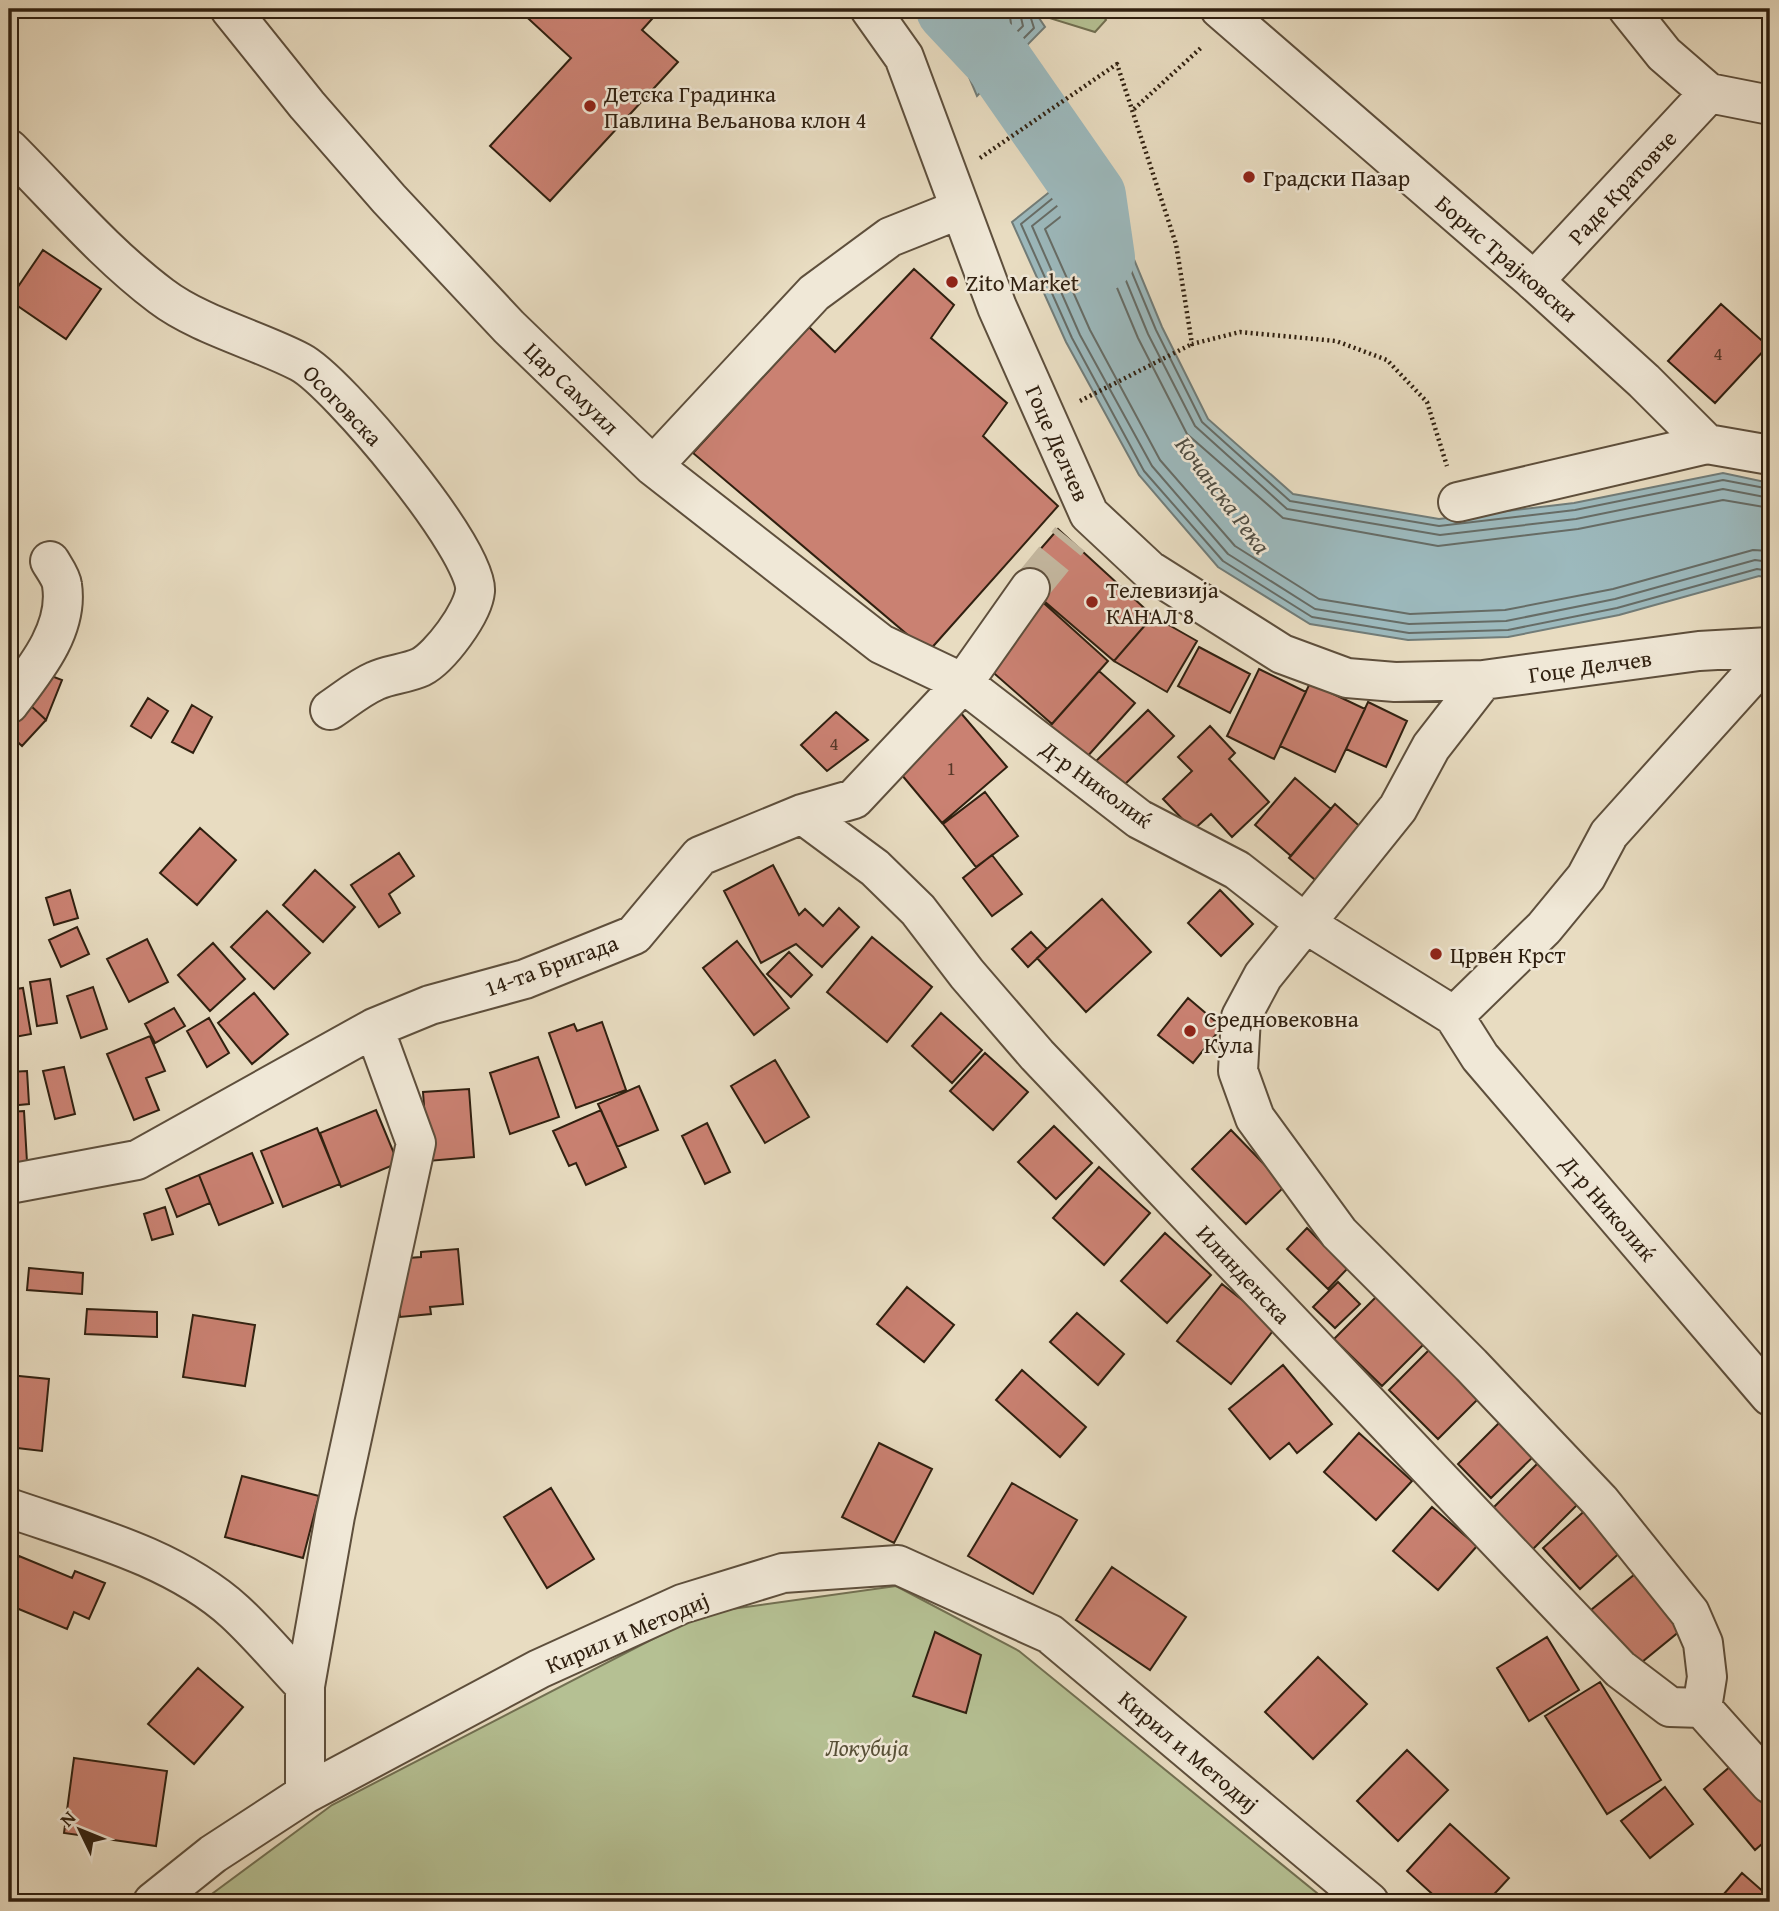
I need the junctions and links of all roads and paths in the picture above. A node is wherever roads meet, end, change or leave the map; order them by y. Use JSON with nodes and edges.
{"nodes":[{"id":1,"x":870,"y":9,"type":"edge"},
{"id":2,"x":1628,"y":9,"type":"edge"},
{"id":3,"x":1231,"y":12,"type":"edge"},
{"id":4,"x":239,"y":14,"type":"edge"},
{"id":5,"x":1709,"y":93,"type":"junction"},
{"id":6,"x":1770,"y":105,"type":"edge"},
{"id":7,"x":1134,"y":109,"type":"junction"},
{"id":8,"x":9,"y":149,"type":"edge"},
{"id":9,"x":955,"y":193,"type":"junction"},
{"id":10,"x":1534,"y":281,"type":"junction"},
{"id":11,"x":1192,"y":344,"type":"junction"},
{"id":12,"x":1048,"y":417,"type":"junction"},
{"id":13,"x":1707,"y":444,"type":"junction"},
{"id":14,"x":1770,"y":455,"type":"edge"},
{"id":15,"x":653,"y":466,"type":"junction"},
{"id":16,"x":1458,"y":502,"type":"joint"},
{"id":17,"x":50,"y":561,"type":"dead end"},
{"id":18,"x":1030,"y":588,"type":"tunnel mouth"},
{"id":19,"x":1770,"y":647,"type":"edge"},
{"id":20,"x":1770,"y":655,"type":"edge"},
{"id":21,"x":1483,"y":680,"type":"junction"},
{"id":22,"x":963,"y":683,"type":"junction"},
{"id":23,"x":9,"y":704,"type":"edge"},
{"id":24,"x":330,"y":710,"type":"dead end"},
{"id":25,"x":802,"y":814,"type":"junction"},
{"id":26,"x":1306,"y":925,"type":"junction"},
{"id":27,"x":1454,"y":1016,"type":"junction"},
{"id":28,"x":374,"y":1028,"type":"junction"},
{"id":29,"x":9,"y":1184,"type":"edge"},
{"id":30,"x":1770,"y":1396,"type":"edge"},
{"id":31,"x":9,"y":1508,"type":"edge"},
{"id":32,"x":305,"y":1686,"type":"junction"},
{"id":33,"x":1702,"y":1708,"type":"junction"},
{"id":34,"x":1770,"y":1784,"type":"edge"},
{"id":35,"x":305,"y":1794,"type":"junction"},
{"id":36,"x":153,"y":1902,"type":"edge"},
{"id":37,"x":1369,"y":1902,"type":"edge"}],
"edges":[{"from":1,"to":9,"type":"street","name":"Гоце Делчев"},
{"from":2,"to":5,"type":"street"},
{"from":3,"to":7,"type":"path"},
{"from":3,"to":10,"type":"street","name":"Борис Трајковски"},
{"from":4,"to":15,"type":"street","name":"Цар Самуил"},
{"from":5,"to":6,"type":"street"},
{"from":5,"to":10,"type":"street","name":"Раде Кратовче"},
{"from":7,"to":9,"type":"path"},
{"from":7,"to":11,"type":"path"},
{"from":8,"to":24,"type":"street","name":"Осоговска"},
{"from":9,"to":12,"type":"street","name":"Гоце Делчев"},
{"from":9,"to":15,"type":"street"},
{"from":10,"to":13,"type":"street","name":"Борис Трајковски"},
{"from":11,"to":12,"type":"path"},
{"from":11,"to":16,"type":"path"},
{"from":12,"to":21,"type":"street","name":"Гоце Делчев"},
{"from":13,"to":14,"type":"street"},
{"from":13,"to":16,"type":"street"},
{"from":15,"to":22,"type":"street","name":"Цар Самуил"},
{"from":17,"to":23,"type":"street"},
{"from":18,"to":22,"type":"street","name":"14-та Бригада"},
{"from":19,"to":21,"type":"street","name":"Гоце Делчев"},
{"from":20,"to":27,"type":"street"},
{"from":21,"to":26,"type":"street"},
{"from":22,"to":25,"type":"street","name":"14-та Бригада"},
{"from":22,"to":26,"type":"street","name":"Д-р Николиќ"},
{"from":25,"to":28,"type":"street","name":"14-та Бригада"},
{"from":25,"to":33,"type":"street","name":"Илинденска"},
{"from":26,"to":27,"type":"street","name":"Д-р Николиќ"},
{"from":26,"to":33,"type":"street"},
{"from":27,"to":30,"type":"street","name":"Д-р Николиќ"},
{"from":28,"to":29,"type":"street","name":"14-та Бригада"},
{"from":28,"to":32,"type":"street"},
{"from":31,"to":32,"type":"street"},
{"from":32,"to":35,"type":"street"},
{"from":33,"to":34,"type":"street"},
{"from":35,"to":36,"type":"street","name":"Кирил и Методиј"},
{"from":35,"to":37,"type":"street","name":"Кирил и Методиј"}]}
